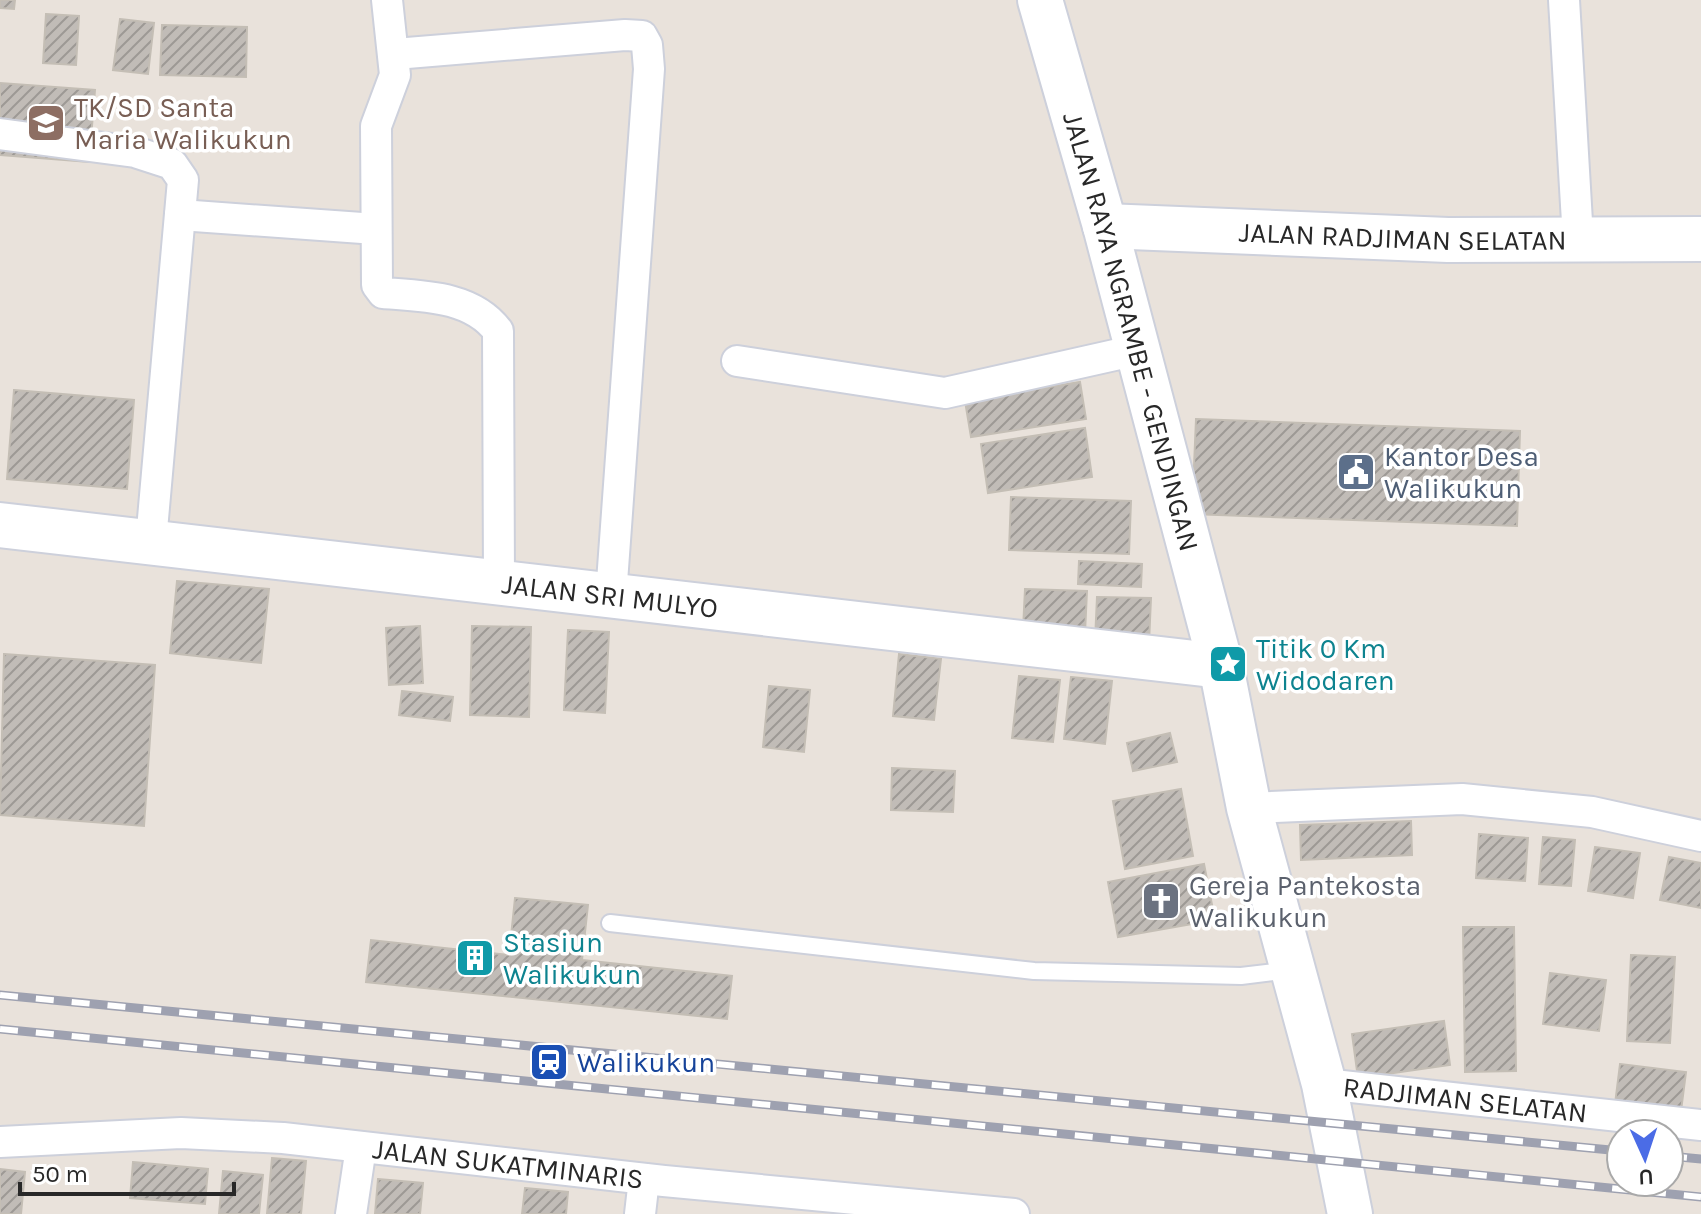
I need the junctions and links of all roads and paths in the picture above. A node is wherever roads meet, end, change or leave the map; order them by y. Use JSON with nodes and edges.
{"nodes":[{"id":1,"x":387,"y":0,"type":"edge"},
{"id":2,"x":1040,"y":0,"type":"edge"},
{"id":3,"x":1564,"y":0,"type":"edge"},
{"id":4,"x":395,"y":54,"type":"junction"},
{"id":5,"x":0,"y":134,"type":"edge"},
{"id":6,"x":180,"y":215,"type":"junction"},
{"id":7,"x":1105,"y":226,"type":"junction"},
{"id":8,"x":376,"y":229,"type":"junction"},
{"id":9,"x":1578,"y":239,"type":"junction"},
{"id":10,"x":1701,"y":239,"type":"edge"},
{"id":11,"x":1137,"y":350,"type":"junction"},
{"id":12,"x":737,"y":361,"type":"dead end"},
{"id":13,"x":0,"y":525,"type":"edge"},
{"id":14,"x":151,"y":541,"type":"junction"},
{"id":15,"x":499,"y":582,"type":"junction"},
{"id":16,"x":611,"y":596,"type":"junction"},
{"id":17,"x":1221,"y":666,"type":"junction"},
{"id":18,"x":1249,"y":808,"type":"junction"},
{"id":19,"x":1701,"y":836,"type":"edge"},
{"id":20,"x":610,"y":923,"type":"dead end"},
{"id":21,"x":1293,"y":970,"type":"junction"},
{"id":22,"x":1324,"y":1084,"type":"junction"},
{"id":23,"x":1701,"y":1125,"type":"edge"},
{"id":24,"x":0,"y":1142,"type":"edge"},
{"id":25,"x":361,"y":1147,"type":"junction"},
{"id":26,"x":644,"y":1179,"type":"junction"},
{"id":27,"x":351,"y":1214,"type":"edge"},
{"id":28,"x":640,"y":1214,"type":"edge"},
{"id":29,"x":1014,"y":1214,"type":"edge"},
{"id":30,"x":1350,"y":1214,"type":"edge"}],
"edges":[{"from":1,"to":4,"type":"street"},
{"from":2,"to":7,"type":"main road","name":"JALAN RAYA NGRAMBE - GENDINGAN"},
{"from":3,"to":9,"type":"street"},
{"from":4,"to":8,"type":"street"},
{"from":4,"to":16,"type":"street"},
{"from":5,"to":6,"type":"street"},
{"from":6,"to":8,"type":"street"},
{"from":6,"to":14,"type":"street"},
{"from":7,"to":9,"type":"main road","name":"JALAN RADJIMAN SELATAN"},
{"from":7,"to":11,"type":"main road","name":"JALAN RAYA NGRAMBE - GENDINGAN"},
{"from":8,"to":15,"type":"street"},
{"from":9,"to":10,"type":"main road","name":"JALAN RADJIMAN SELATAN"},
{"from":11,"to":12,"type":"street"},
{"from":11,"to":17,"type":"main road","name":"JALAN RAYA NGRAMBE - GENDINGAN"},
{"from":13,"to":14,"type":"main road","name":"JALAN SRI MULYO"},
{"from":14,"to":15,"type":"main road","name":"JALAN SRI MULYO"},
{"from":15,"to":16,"type":"main road","name":"JALAN SRI MULYO"},
{"from":16,"to":17,"type":"main road","name":"JALAN SRI MULYO"},
{"from":17,"to":18,"type":"main road","name":"JALAN RAYA NGRAMBE - GENDINGAN"},
{"from":18,"to":19,"type":"street"},
{"from":18,"to":21,"type":"main road","name":"JALAN RAYA NGRAMBE - GENDINGAN"},
{"from":20,"to":21,"type":"lane"},
{"from":21,"to":22,"type":"main road","name":"JALAN RAYA NGRAMBE - GENDINGAN"},
{"from":22,"to":23,"type":"street","name":"RADJIMAN SELATAN"},
{"from":22,"to":30,"type":"main road","name":"JALAN RAYA NGRAMBE - GENDINGAN"},
{"from":24,"to":25,"type":"street","name":"JALAN SUKATMINARIS"},
{"from":25,"to":26,"type":"street","name":"JALAN SUKATMINARIS"},
{"from":25,"to":27,"type":"street"},
{"from":26,"to":28,"type":"street"},
{"from":26,"to":29,"type":"street","name":"JALAN SUKATMINARIS"}]}
